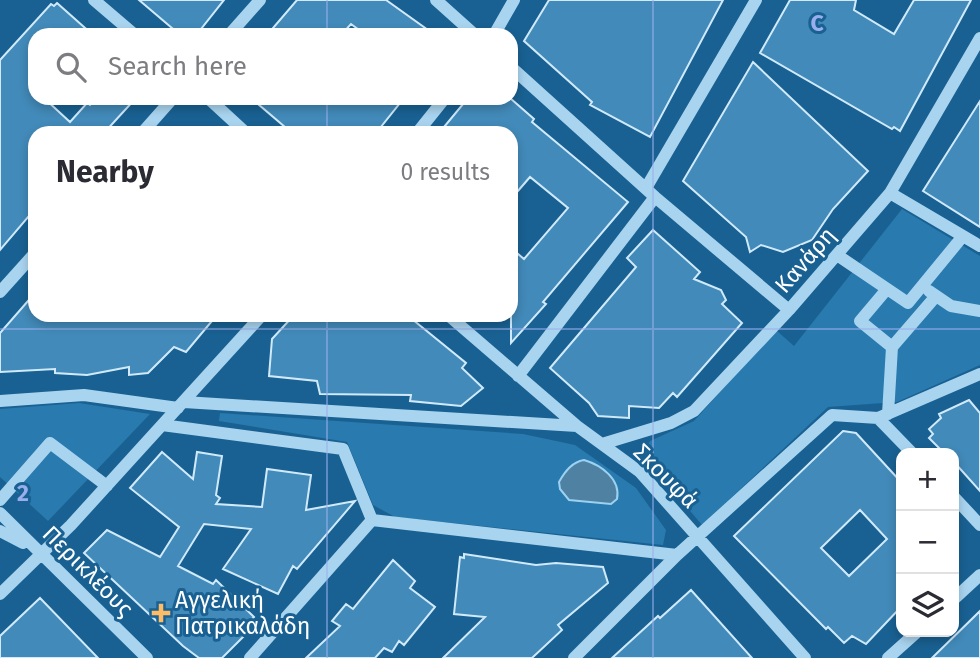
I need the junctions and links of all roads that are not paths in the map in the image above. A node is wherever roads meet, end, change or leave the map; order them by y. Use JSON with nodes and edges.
{"nodes":[{"id":1,"x":94,"y":0,"type":"edge"},
{"id":2,"x":260,"y":0,"type":"edge"},
{"id":3,"x":436,"y":0,"type":"edge"},
{"id":4,"x":514,"y":0,"type":"edge"},
{"id":5,"x":756,"y":0,"type":"edge"},
{"id":6,"x":127,"y":28,"type":"edge"},
{"id":7,"x":235,"y":28,"type":"edge"},
{"id":8,"x":467,"y":28,"type":"edge"},
{"id":9,"x":498,"y":28,"type":"edge"},
{"id":10,"x":980,"y":38,"type":"edge"},
{"id":11,"x":518,"y":73,"type":"edge"},
{"id":12,"x":167,"y":105,"type":"edge"},
{"id":13,"x":216,"y":105,"type":"edge"},
{"id":14,"x":439,"y":105,"type":"edge"},
{"id":15,"x":148,"y":126,"type":"edge"},
{"id":16,"x":238,"y":126,"type":"edge"},
{"id":17,"x":423,"y":126,"type":"edge"},
{"id":18,"x":650,"y":192,"type":"junction"},
{"id":19,"x":890,"y":193,"type":"junction"},
{"id":20,"x":963,"y":236,"type":"junction"},
{"id":21,"x":980,"y":246,"type":"edge"},
{"id":22,"x":837,"y":255,"type":"junction"},
{"id":23,"x":28,"y":261,"type":"edge"},
{"id":24,"x":922,"y":287,"type":"junction"},
{"id":25,"x":887,"y":289,"type":"junction"},
{"id":26,"x":0,"y":292,"type":"edge"},
{"id":27,"x":936,"y":296,"type":"junction"},
{"id":28,"x":789,"y":310,"type":"junction"},
{"id":29,"x":980,"y":312,"type":"edge"},
{"id":30,"x":256,"y":322,"type":"edge"},
{"id":31,"x":455,"y":322,"type":"edge"},
{"id":32,"x":892,"y":347,"type":"junction"},
{"id":33,"x":980,"y":374,"type":"edge"},
{"id":34,"x":518,"y":376,"type":"junction"},
{"id":35,"x":0,"y":401,"type":"edge"},
{"id":36,"x":181,"y":405,"type":"junction"},
{"id":37,"x":883,"y":416,"type":"junction"},
{"id":38,"x":162,"y":425,"type":"junction"},
{"id":39,"x":577,"y":426,"type":"junction"},
{"id":40,"x":602,"y":444,"type":"junction"},
{"id":41,"x":908,"y":448,"type":"edge"},
{"id":42,"x":107,"y":486,"type":"junction"},
{"id":43,"x":0,"y":500,"type":"edge"},
{"id":44,"x":959,"y":503,"type":"edge"},
{"id":45,"x":0,"y":513,"type":"edge"},
{"id":46,"x":372,"y":520,"type":"junction"},
{"id":47,"x":980,"y":525,"type":"edge"},
{"id":48,"x":0,"y":531,"type":"edge"},
{"id":49,"x":698,"y":539,"type":"junction"},
{"id":50,"x":41,"y":554,"type":"junction"},
{"id":51,"x":677,"y":555,"type":"junction"},
{"id":52,"x":980,"y":575,"type":"edge"},
{"id":53,"x":0,"y":594,"type":"edge"},
{"id":54,"x":959,"y":594,"type":"edge"},
{"id":55,"x":911,"y":637,"type":"edge"},
{"id":56,"x":147,"y":658,"type":"edge"},
{"id":57,"x":250,"y":658,"type":"edge"},
{"id":58,"x":574,"y":658,"type":"edge"},
{"id":59,"x":805,"y":658,"type":"edge"},
{"id":60,"x":888,"y":658,"type":"edge"}],
"edges":[{"from":1,"to":6,"type":"street"},
{"from":2,"to":7,"type":"street"},
{"from":3,"to":8,"type":"street"},
{"from":4,"to":9,"type":"street"},
{"from":5,"to":18,"type":"street"},
{"from":10,"to":19,"type":"street","name":"Κανάρη"},
{"from":11,"to":18,"type":"street"},
{"from":12,"to":15,"type":"street"},
{"from":13,"to":16,"type":"street"},
{"from":14,"to":17,"type":"street"},
{"from":18,"to":28,"type":"street"},
{"from":18,"to":34,"type":"street"},
{"from":19,"to":20,"type":"street"},
{"from":19,"to":22,"type":"street","name":"Κανάρη"},
{"from":20,"to":21,"type":"street"},
{"from":20,"to":24,"type":"street"},
{"from":22,"to":25,"type":"street"},
{"from":22,"to":28,"type":"street","name":"Κανάρη"},
{"from":23,"to":26,"type":"street"},
{"from":24,"to":25,"type":"street"},
{"from":24,"to":27,"type":"street"},
{"from":25,"to":32,"type":"street"},
{"from":27,"to":29,"type":"street"},
{"from":27,"to":32,"type":"street"},
{"from":28,"to":40,"type":"street","name":"Κανάρη"},
{"from":30,"to":36,"type":"street"},
{"from":31,"to":34,"type":"street","name":"Σκουφά"},
{"from":32,"to":37,"type":"street"},
{"from":33,"to":37,"type":"street"},
{"from":34,"to":39,"type":"street","name":"Σκουφά"},
{"from":35,"to":36,"type":"street"},
{"from":36,"to":38,"type":"street"},
{"from":36,"to":39,"type":"street"},
{"from":37,"to":41,"type":"street"},
{"from":37,"to":49,"type":"street"},
{"from":38,"to":42,"type":"street"},
{"from":38,"to":46,"type":"street"},
{"from":39,"to":40,"type":"street","name":"Σκουφά"},
{"from":40,"to":49,"type":"street","name":"Σκουφά"},
{"from":42,"to":43,"type":"street"},
{"from":42,"to":50,"type":"street"},
{"from":44,"to":47,"type":"street"},
{"from":45,"to":50,"type":"street","name":"Περικλέους"},
{"from":46,"to":51,"type":"street"},
{"from":46,"to":57,"type":"street"},
{"from":48,"to":50,"type":"street"},
{"from":49,"to":51,"type":"street"},
{"from":49,"to":59,"type":"street","name":"Σκουφά"},
{"from":50,"to":53,"type":"street"},
{"from":50,"to":56,"type":"street","name":"Περικλέους"},
{"from":51,"to":58,"type":"street"},
{"from":52,"to":54,"type":"street"},
{"from":55,"to":60,"type":"street"}]}
